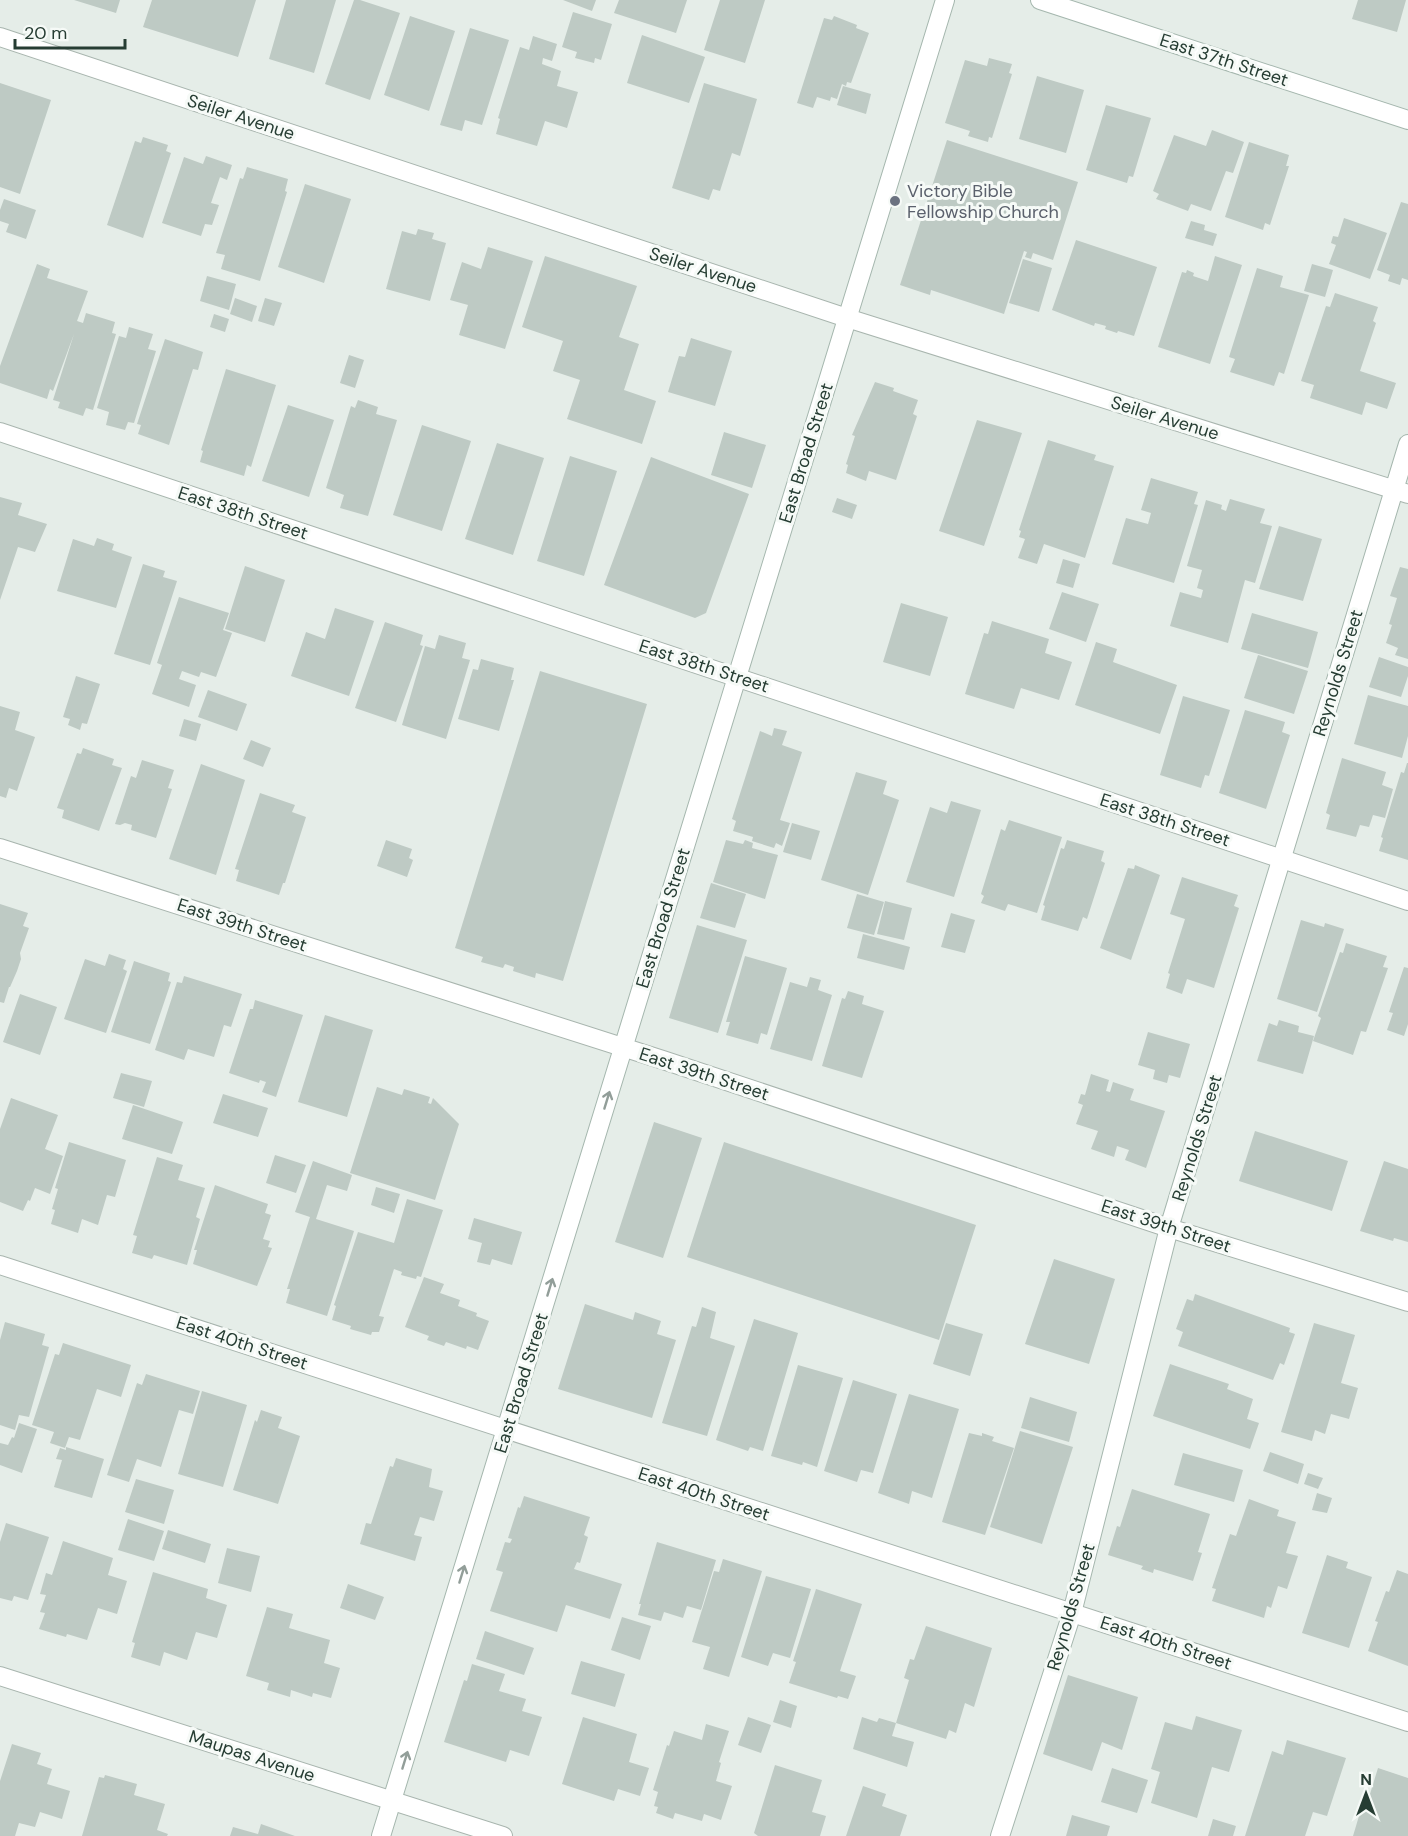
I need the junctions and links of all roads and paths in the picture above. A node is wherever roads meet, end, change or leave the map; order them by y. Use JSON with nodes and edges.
{"nodes":[{"id":1,"x":945,"y":0,"type":"edge"},
{"id":2,"x":1040,"y":0,"type":"edge"},
{"id":3,"x":0,"y":37,"type":"edge"},
{"id":4,"x":1408,"y":120,"type":"edge"},
{"id":5,"x":847,"y":318,"type":"junction"},
{"id":6,"x":0,"y":432,"type":"edge"},
{"id":7,"x":1408,"y":444,"type":"edge"},
{"id":8,"x":1401,"y":492,"type":"edge"},
{"id":9,"x":737,"y":677,"type":"junction"},
{"id":10,"x":0,"y":848,"type":"edge"},
{"id":11,"x":1281,"y":858,"type":"junction"},
{"id":12,"x":1408,"y":901,"type":"edge"},
{"id":13,"x":624,"y":1047,"type":"junction"},
{"id":14,"x":1169,"y":1228,"type":"junction"},
{"id":15,"x":0,"y":1264,"type":"edge"},
{"id":16,"x":1408,"y":1302,"type":"edge"},
{"id":17,"x":506,"y":1430,"type":"junction"},
{"id":18,"x":1072,"y":1613,"type":"junction"},
{"id":19,"x":0,"y":1676,"type":"edge"},
{"id":20,"x":1408,"y":1722,"type":"edge"},
{"id":21,"x":392,"y":1801,"type":"junction"},
{"id":22,"x":381,"y":1836,"type":"edge"},
{"id":23,"x":503,"y":1836,"type":"edge"},
{"id":24,"x":1000,"y":1836,"type":"edge"}],
"edges":[{"from":1,"to":5,"type":"street","name":"East Broad Street"},
{"from":2,"to":4,"type":"street","name":"East 37th Street"},
{"from":3,"to":5,"type":"street","name":"Seiler Avenue"},
{"from":5,"to":8,"type":"street","name":"Seiler Avenue"},
{"from":5,"to":9,"type":"street","name":"East Broad Street"},
{"from":6,"to":9,"type":"street","name":"East 38th Street"},
{"from":7,"to":8,"type":"street","name":"Reynolds Street"},
{"from":8,"to":11,"type":"street","name":"Reynolds Street"},
{"from":9,"to":11,"type":"street","name":"East 38th Street"},
{"from":9,"to":13,"type":"street","name":"East Broad Street"},
{"from":10,"to":13,"type":"street","name":"East 39th Street"},
{"from":11,"to":12,"type":"street","name":"East 38th Street"},
{"from":11,"to":14,"type":"street","name":"Reynolds Street"},
{"from":13,"to":14,"type":"street","name":"East 39th Street"},
{"from":17,"to":13,"type":"street","name":"East Broad Street","one_way":true},
{"from":14,"to":16,"type":"street","name":"East 39th Street"},
{"from":14,"to":18,"type":"street","name":"Reynolds Street"},
{"from":15,"to":17,"type":"street","name":"East 40th Street"},
{"from":17,"to":18,"type":"street","name":"East 40th Street"},
{"from":21,"to":17,"type":"street","name":"East Broad Street","one_way":true},
{"from":18,"to":20,"type":"street","name":"East 40th Street"},
{"from":18,"to":24,"type":"street","name":"Reynolds Street"},
{"from":19,"to":21,"type":"street","name":"Maupas Avenue"},
{"from":21,"to":22,"type":"street","name":"East Broad Street"},
{"from":21,"to":23,"type":"street","name":"Maupas Avenue"}]}
